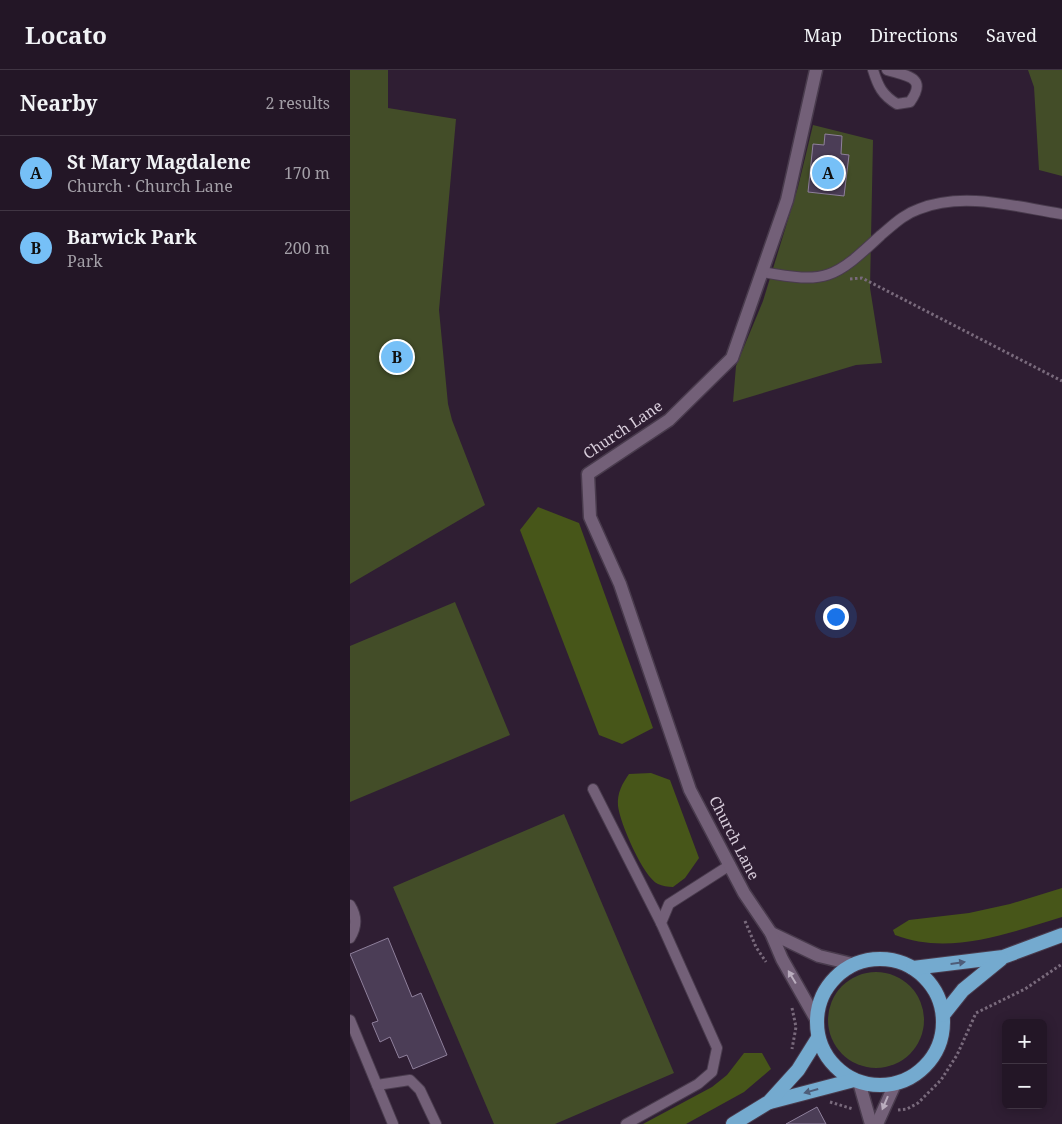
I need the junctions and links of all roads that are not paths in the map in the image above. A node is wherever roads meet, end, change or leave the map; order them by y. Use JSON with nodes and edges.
{"nodes":[{"id":1,"x":816,"y":70,"type":"edge"},
{"id":2,"x":873,"y":70,"type":"edge"},
{"id":3,"x":887,"y":70,"type":"edge"},
{"id":4,"x":1062,"y":214,"type":"edge"},
{"id":5,"x":762,"y":272,"type":"junction"},
{"id":6,"x":593,"y":789,"type":"dead end"},
{"id":7,"x":730,"y":865,"type":"junction"},
{"id":8,"x":350,"y":905,"type":"edge"},
{"id":9,"x":661,"y":923,"type":"junction"},
{"id":10,"x":771,"y":934,"type":"junction"},
{"id":11,"x":1062,"y":935,"type":"edge"},
{"id":12,"x":350,"y":938,"type":"edge"},
{"id":13,"x":1003,"y":957,"type":"junction"},
{"id":14,"x":852,"y":964,"type":"junction"},
{"id":15,"x":913,"y":968,"type":"junction"},
{"id":16,"x":943,"y":1015,"type":"junction"},
{"id":17,"x":816,"y":1019,"type":"junction"},
{"id":18,"x":350,"y":1020,"type":"edge"},
{"id":19,"x":818,"y":1038,"type":"junction"},
{"id":20,"x":856,"y":1081,"type":"junction"},
{"id":21,"x":895,"y":1084,"type":"junction"},
{"id":22,"x":377,"y":1086,"type":"junction"},
{"id":23,"x":769,"y":1102,"type":"junction"},
{"id":24,"x":393,"y":1124,"type":"edge"},
{"id":25,"x":436,"y":1124,"type":"edge"},
{"id":26,"x":626,"y":1124,"type":"edge"},
{"id":27,"x":733,"y":1124,"type":"edge"},
{"id":28,"x":871,"y":1124,"type":"edge"},
{"id":29,"x":877,"y":1124,"type":"edge"}],
"edges":[{"from":1,"to":5,"type":"street","name":"Church Lane"},
{"from":2,"to":3,"type":"lane"},
{"from":4,"to":5,"type":"lane"},
{"from":5,"to":7,"type":"street","name":"Church Lane"},
{"from":6,"to":9,"type":"lane"},
{"from":7,"to":9,"type":"lane"},
{"from":7,"to":10,"type":"street","name":"Church Lane"},
{"from":8,"to":12,"type":"lane"},
{"from":9,"to":26,"type":"lane"},
{"from":10,"to":14,"type":"street"},
{"from":17,"to":10,"type":"street","name":"Church Lane","one_way":true},
{"from":11,"to":13,"type":"highway"},
{"from":15,"to":13,"type":"highway","one_way":true},
{"from":13,"to":16,"type":"highway"},
{"from":14,"to":15,"type":"highway"},
{"from":14,"to":17,"type":"highway"},
{"from":15,"to":16,"type":"highway"},
{"from":16,"to":21,"type":"highway"},
{"from":17,"to":19,"type":"highway"},
{"from":18,"to":22,"type":"lane"},
{"from":19,"to":20,"type":"highway"},
{"from":19,"to":23,"type":"highway"},
{"from":20,"to":21,"type":"highway"},
{"from":20,"to":23,"type":"highway","one_way":true},
{"from":20,"to":28,"type":"street"},
{"from":21,"to":29,"type":"street","one_way":true},
{"from":22,"to":24,"type":"lane"},
{"from":22,"to":25,"type":"lane"},
{"from":23,"to":27,"type":"highway"}]}
